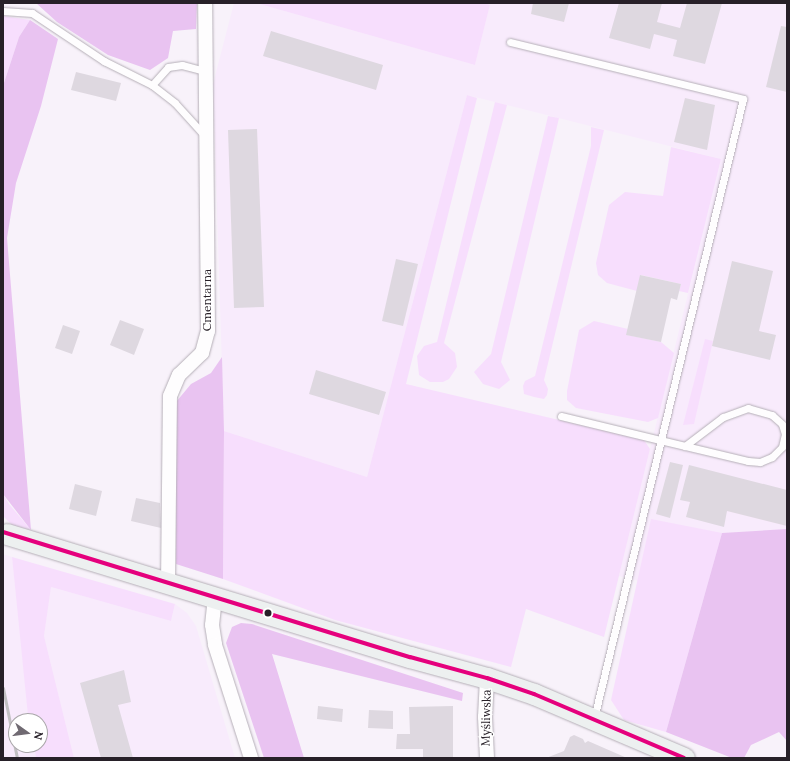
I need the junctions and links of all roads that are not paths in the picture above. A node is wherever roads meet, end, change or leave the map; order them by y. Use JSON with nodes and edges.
{"nodes":[{"id":1,"x":205,"y":3,"type":"edge"},
{"id":2,"x":3,"y":11,"type":"edge"},
{"id":3,"x":510,"y":42,"type":"dead end"},
{"id":4,"x":205,"y":71,"type":"junction"},
{"id":5,"x":152,"y":84,"type":"junction"},
{"id":6,"x":205,"y":137,"type":"junction"},
{"id":7,"x":561,"y":416,"type":"dead end"},
{"id":8,"x":660,"y":440,"type":"junction"},
{"id":9,"x":685,"y":446,"type":"junction"},
{"id":10,"x":7,"y":534,"type":"dead end"},
{"id":11,"x":168,"y":584,"type":"junction"},
{"id":12,"x":214,"y":597,"type":"junction"},
{"id":13,"x":487,"y":678,"type":"junction"},
{"id":14,"x":593,"y":720,"type":"junction"},
{"id":15,"x":251,"y":758,"type":"edge"},
{"id":16,"x":487,"y":758,"type":"edge"},
{"id":17,"x":684,"y":758,"type":"edge"}],
"edges":[{"from":1,"to":4,"type":"street","name":"Cmentarna"},
{"from":2,"to":5,"type":"lane"},
{"from":3,"to":8,"type":"lane"},
{"from":4,"to":5,"type":"lane"},
{"from":4,"to":6,"type":"street","name":"Cmentarna"},
{"from":5,"to":6,"type":"lane"},
{"from":6,"to":11,"type":"street","name":"Cmentarna"},
{"from":7,"to":8,"type":"lane"},
{"from":8,"to":9,"type":"lane"},
{"from":8,"to":14,"type":"lane"},
{"from":9,"to":9,"type":"lane"},
{"from":10,"to":11,"type":"street"},
{"from":11,"to":12,"type":"street"},
{"from":12,"to":13,"type":"street"},
{"from":12,"to":15,"type":"street"},
{"from":13,"to":14,"type":"street"},
{"from":13,"to":16,"type":"street","name":"Myśliwska"},
{"from":14,"to":17,"type":"street"}]}
